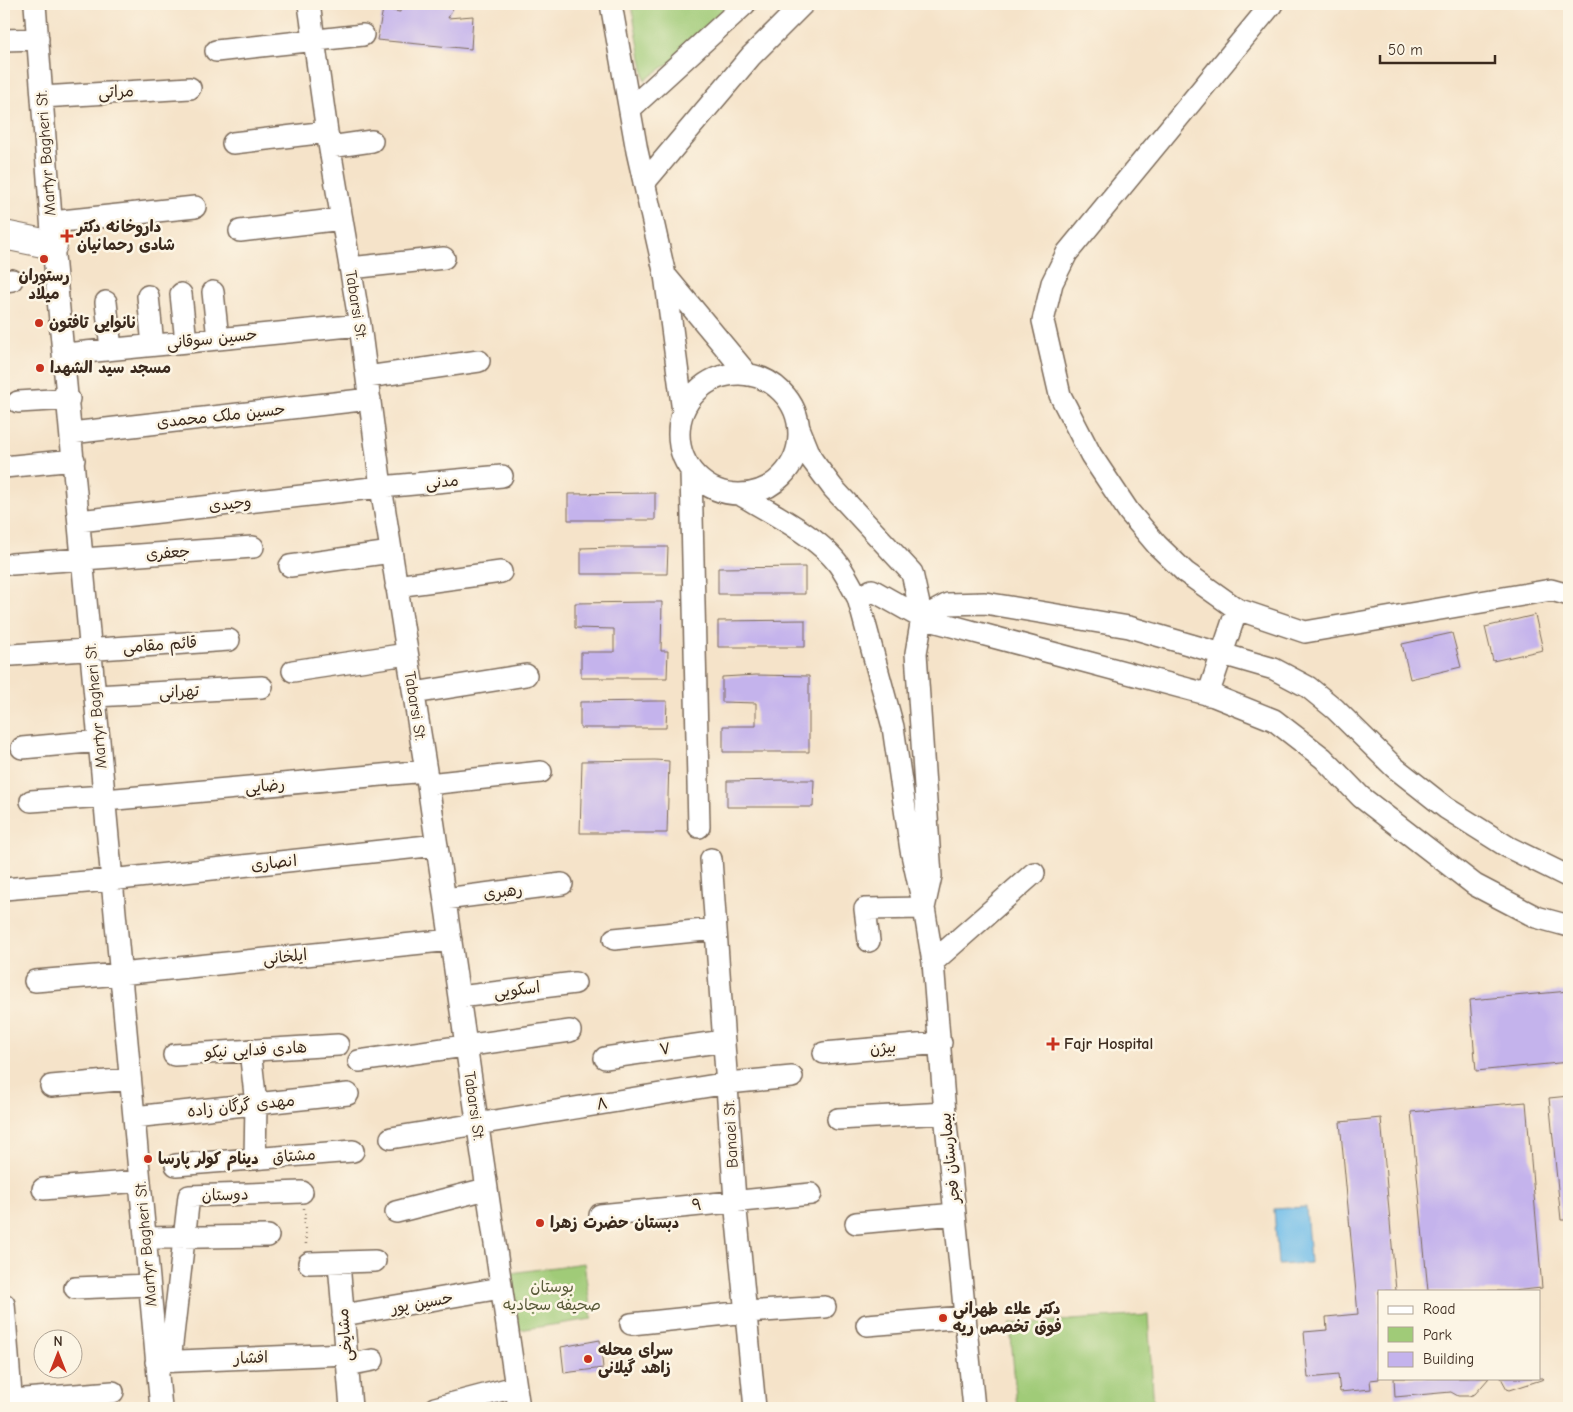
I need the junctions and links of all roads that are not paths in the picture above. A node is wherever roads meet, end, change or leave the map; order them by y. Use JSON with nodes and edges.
{"nodes":[{"id":1,"x":35,"y":4,"type":"edge"},
{"id":2,"x":309,"y":4,"type":"edge"},
{"id":3,"x":611,"y":4,"type":"edge"},
{"id":4,"x":745,"y":4,"type":"edge"},
{"id":5,"x":804,"y":4,"type":"edge"},
{"id":6,"x":1272,"y":4,"type":"edge"},
{"id":7,"x":364,"y":35,"type":"dead end"},
{"id":8,"x":38,"y":39,"type":"junction"},
{"id":9,"x":4,"y":40,"type":"edge"},
{"id":10,"x":314,"y":42,"type":"junction"},
{"id":11,"x":216,"y":51,"type":"dead end"},
{"id":12,"x":190,"y":88,"type":"dead end"},
{"id":13,"x":42,"y":97,"type":"junction"},
{"id":14,"x":630,"y":109,"type":"junction"},
{"id":15,"x":329,"y":139,"type":"junction"},
{"id":16,"x":372,"y":141,"type":"dead end"},
{"id":17,"x":233,"y":143,"type":"dead end"},
{"id":18,"x":644,"y":183,"type":"junction"},
{"id":19,"x":195,"y":208,"type":"dead end"},
{"id":20,"x":342,"y":219,"type":"junction"},
{"id":21,"x":240,"y":231,"type":"dead end"},
{"id":22,"x":4,"y":234,"type":"edge"},
{"id":23,"x":52,"y":234,"type":"junction"},
{"id":24,"x":444,"y":258,"type":"dead end"},
{"id":25,"x":350,"y":268,"type":"junction"},
{"id":26,"x":665,"y":275,"type":"junction"},
{"id":27,"x":213,"y":292,"type":"dead end"},
{"id":28,"x":180,"y":294,"type":"dead end"},
{"id":29,"x":148,"y":296,"type":"dead end"},
{"id":30,"x":106,"y":302,"type":"dead end"},
{"id":31,"x":360,"y":325,"type":"junction"},
{"id":32,"x":218,"y":339,"type":"junction"},
{"id":33,"x":186,"y":342,"type":"junction"},
{"id":34,"x":152,"y":345,"type":"junction"},
{"id":35,"x":111,"y":349,"type":"junction"},
{"id":36,"x":65,"y":354,"type":"junction"},
{"id":37,"x":478,"y":361,"type":"dead end"},
{"id":38,"x":748,"y":375,"type":"junction"},
{"id":39,"x":367,"y":376,"type":"junction"},
{"id":40,"x":69,"y":399,"type":"junction"},
{"id":41,"x":370,"y":399,"type":"junction"},
{"id":42,"x":18,"y":402,"type":"dead end"},
{"id":43,"x":683,"y":412,"type":"junction"},
{"id":44,"x":799,"y":428,"type":"junction"},
{"id":45,"x":71,"y":433,"type":"junction"},
{"id":46,"x":74,"y":460,"type":"junction"},
{"id":47,"x":4,"y":466,"type":"edge"},
{"id":48,"x":691,"y":471,"type":"junction"},
{"id":49,"x":502,"y":476,"type":"dead end"},
{"id":50,"x":382,"y":487,"type":"junction"},
{"id":51,"x":741,"y":495,"type":"junction"},
{"id":52,"x":79,"y":521,"type":"junction"},
{"id":53,"x":253,"y":547,"type":"dead end"},
{"id":54,"x":391,"y":552,"type":"junction"},
{"id":55,"x":82,"y":560,"type":"junction"},
{"id":56,"x":12,"y":564,"type":"dead end"},
{"id":57,"x":290,"y":566,"type":"dead end"},
{"id":58,"x":501,"y":572,"type":"dead end"},
{"id":59,"x":396,"y":586,"type":"junction"},
{"id":60,"x":1569,"y":595,"type":"edge"},
{"id":61,"x":858,"y":598,"type":"junction"},
{"id":62,"x":1236,"y":609,"type":"junction"},
{"id":63,"x":922,"y":618,"type":"junction"},
{"id":64,"x":229,"y":640,"type":"dead end"},
{"id":65,"x":91,"y":650,"type":"junction"},
{"id":66,"x":1222,"y":653,"type":"junction"},
{"id":67,"x":407,"y":654,"type":"junction"},
{"id":68,"x":12,"y":655,"type":"dead end"},
{"id":69,"x":293,"y":671,"type":"dead end"},
{"id":70,"x":526,"y":675,"type":"dead end"},
{"id":71,"x":262,"y":687,"type":"dead end"},
{"id":72,"x":414,"y":692,"type":"junction"},
{"id":73,"x":1208,"y":695,"type":"junction"},
{"id":74,"x":95,"y":696,"type":"junction"},
{"id":75,"x":99,"y":741,"type":"junction"},
{"id":76,"x":22,"y":748,"type":"dead end"},
{"id":77,"x":541,"y":772,"type":"dead end"},
{"id":78,"x":427,"y":777,"type":"junction"},
{"id":79,"x":104,"y":798,"type":"junction"},
{"id":80,"x":31,"y":801,"type":"dead end"},
{"id":81,"x":699,"y":827,"type":"dead end"},
{"id":82,"x":437,"y":845,"type":"junction"},
{"id":83,"x":711,"y":859,"type":"dead end"},
{"id":84,"x":1034,"y":873,"type":"dead end"},
{"id":85,"x":1569,"y":877,"type":"edge"},
{"id":86,"x":110,"y":880,"type":"junction"},
{"id":87,"x":562,"y":884,"type":"dead end"},
{"id":88,"x":4,"y":889,"type":"edge"},
{"id":89,"x":444,"y":900,"type":"junction"},
{"id":90,"x":924,"y":908,"type":"junction"},
{"id":91,"x":1569,"y":926,"type":"edge"},
{"id":92,"x":715,"y":929,"type":"junction"},
{"id":93,"x":614,"y":939,"type":"dead end"},
{"id":94,"x":451,"y":940,"type":"junction"},
{"id":95,"x":869,"y":941,"type":"dead end"},
{"id":96,"x":933,"y":962,"type":"junction"},
{"id":97,"x":120,"y":974,"type":"junction"},
{"id":98,"x":35,"y":981,"type":"dead end"},
{"id":99,"x":575,"y":983,"type":"dead end"},
{"id":100,"x":459,"y":997,"type":"junction"},
{"id":101,"x":570,"y":1031,"type":"dead end"},
{"id":102,"x":724,"y":1041,"type":"junction"},
{"id":103,"x":941,"y":1043,"type":"junction"},
{"id":104,"x":338,"y":1045,"type":"dead end"},
{"id":105,"x":466,"y":1047,"type":"junction"},
{"id":106,"x":250,"y":1050,"type":"junction"},
{"id":107,"x":824,"y":1052,"type":"dead end"},
{"id":108,"x":174,"y":1055,"type":"dead end"},
{"id":109,"x":605,"y":1058,"type":"dead end"},
{"id":110,"x":360,"y":1061,"type":"dead end"},
{"id":111,"x":792,"y":1077,"type":"dead end"},
{"id":112,"x":130,"y":1079,"type":"junction"},
{"id":113,"x":728,"y":1083,"type":"junction"},
{"id":114,"x":51,"y":1086,"type":"dead end"},
{"id":115,"x":348,"y":1094,"type":"dead end"},
{"id":116,"x":256,"y":1104,"type":"junction"},
{"id":117,"x":945,"y":1113,"type":"junction"},
{"id":118,"x":134,"y":1117,"type":"junction"},
{"id":119,"x":838,"y":1119,"type":"dead end"},
{"id":120,"x":477,"y":1124,"type":"junction"},
{"id":121,"x":391,"y":1138,"type":"dead end"},
{"id":122,"x":353,"y":1151,"type":"dead end"},
{"id":123,"x":255,"y":1159,"type":"junction"},
{"id":124,"x":176,"y":1165,"type":"dead end"},
{"id":125,"x":140,"y":1181,"type":"junction"},
{"id":126,"x":486,"y":1188,"type":"junction"},
{"id":127,"x":44,"y":1189,"type":"dead end"},
{"id":128,"x":302,"y":1192,"type":"road end"},
{"id":129,"x":811,"y":1194,"type":"dead end"},
{"id":130,"x":735,"y":1200,"type":"junction"},
{"id":131,"x":396,"y":1212,"type":"dead end"},
{"id":132,"x":955,"y":1214,"type":"junction"},
{"id":133,"x":600,"y":1215,"type":"dead end"},
{"id":134,"x":856,"y":1223,"type":"dead end"},
{"id":135,"x":268,"y":1236,"type":"dead end"},
{"id":136,"x":185,"y":1237,"type":"junction"},
{"id":137,"x":145,"y":1238,"type":"junction"},
{"id":138,"x":376,"y":1261,"type":"dead end"},
{"id":139,"x":309,"y":1262,"type":"road end"},
{"id":140,"x":339,"y":1262,"type":"junction"},
{"id":141,"x":149,"y":1285,"type":"junction"},
{"id":142,"x":74,"y":1288,"type":"dead end"},
{"id":143,"x":500,"y":1288,"type":"junction"},
{"id":144,"x":4,"y":1304,"type":"edge"},
{"id":145,"x":825,"y":1306,"type":"dead end"},
{"id":146,"x":746,"y":1312,"type":"junction"},
{"id":147,"x":343,"y":1315,"type":"junction"},
{"id":148,"x":964,"y":1317,"type":"junction"},
{"id":149,"x":631,"y":1324,"type":"dead end"},
{"id":150,"x":867,"y":1325,"type":"dead end"},
{"id":151,"x":5,"y":1330,"type":"edge"},
{"id":152,"x":346,"y":1360,"type":"junction"},
{"id":153,"x":373,"y":1360,"type":"dead end"},
{"id":154,"x":163,"y":1361,"type":"junction"},
{"id":155,"x":7,"y":1374,"type":"edge"},
{"id":156,"x":515,"y":1387,"type":"junction"},
{"id":157,"x":113,"y":1392,"type":"dead end"},
{"id":158,"x":88,"y":1402,"type":"edge"},
{"id":159,"x":12,"y":1404,"type":"edge"},
{"id":160,"x":161,"y":1408,"type":"edge"},
{"id":161,"x":351,"y":1408,"type":"edge"},
{"id":162,"x":435,"y":1408,"type":"edge"},
{"id":163,"x":519,"y":1408,"type":"edge"},
{"id":164,"x":754,"y":1408,"type":"edge"},
{"id":165,"x":974,"y":1408,"type":"edge"}],
"edges":[{"from":1,"to":8,"type":"street","name":"Martyr Bagheri St."},
{"from":2,"to":10,"type":"street","name":"Tabarsi St."},
{"from":3,"to":14,"type":"street"},
{"from":4,"to":14,"type":"street"},
{"from":5,"to":18,"type":"street"},
{"from":6,"to":62,"type":"street"},
{"from":7,"to":10,"type":"street"},
{"from":8,"to":9,"type":"street"},
{"from":8,"to":13,"type":"street","name":"Martyr Bagheri St."},
{"from":10,"to":11,"type":"street"},
{"from":10,"to":15,"type":"street","name":"Tabarsi St."},
{"from":12,"to":13,"type":"street","name":"مراتی"},
{"from":13,"to":23,"type":"street","name":"Martyr Bagheri St."},
{"from":14,"to":18,"type":"street"},
{"from":15,"to":16,"type":"street"},
{"from":15,"to":17,"type":"street"},
{"from":15,"to":20,"type":"street","name":"Tabarsi St."},
{"from":18,"to":26,"type":"street"},
{"from":19,"to":23,"type":"street"},
{"from":20,"to":21,"type":"street"},
{"from":20,"to":25,"type":"street","name":"Tabarsi St."},
{"from":22,"to":23,"type":"main road"},
{"from":23,"to":36,"type":"street","name":"Martyr Bagheri St."},
{"from":24,"to":25,"type":"street"},
{"from":25,"to":31,"type":"street","name":"Tabarsi St."},
{"from":26,"to":38,"type":"street"},
{"from":26,"to":43,"type":"street"},
{"from":27,"to":32,"type":"street"},
{"from":28,"to":33,"type":"street"},
{"from":29,"to":34,"type":"street"},
{"from":30,"to":35,"type":"street"},
{"from":31,"to":32,"type":"street","name":"حسین سوقانی"},
{"from":31,"to":39,"type":"street","name":"Tabarsi St."},
{"from":32,"to":33,"type":"street","name":"حسین سوقانی"},
{"from":33,"to":34,"type":"street","name":"حسین سوقانی"},
{"from":34,"to":35,"type":"street","name":"حسین سوقانی"},
{"from":35,"to":36,"type":"street","name":"حسین سوقانی"},
{"from":36,"to":40,"type":"street","name":"Martyr Bagheri St."},
{"from":37,"to":39,"type":"street"},
{"from":38,"to":43,"type":"street"},
{"from":38,"to":44,"type":"street"},
{"from":39,"to":41,"type":"street","name":"Tabarsi St."},
{"from":40,"to":42,"type":"street"},
{"from":40,"to":45,"type":"street","name":"Martyr Bagheri St."},
{"from":41,"to":45,"type":"street","name":"حسین ملک محمدی"},
{"from":41,"to":50,"type":"street","name":"Tabarsi St."},
{"from":43,"to":48,"type":"street"},
{"from":44,"to":51,"type":"street"},
{"from":44,"to":63,"type":"street"},
{"from":45,"to":46,"type":"street","name":"Martyr Bagheri St."},
{"from":46,"to":47,"type":"street"},
{"from":46,"to":52,"type":"street","name":"Martyr Bagheri St."},
{"from":48,"to":51,"type":"street"},
{"from":48,"to":81,"type":"street"},
{"from":49,"to":50,"type":"street","name":"مدنی"},
{"from":50,"to":52,"type":"street","name":"وحیدی"},
{"from":50,"to":54,"type":"street","name":"Tabarsi St."},
{"from":51,"to":61,"type":"street","name":"بیمارستان فجر"},
{"from":52,"to":55,"type":"street","name":"Martyr Bagheri St."},
{"from":53,"to":55,"type":"street","name":"جعفری"},
{"from":54,"to":57,"type":"street"},
{"from":54,"to":59,"type":"street","name":"Tabarsi St."},
{"from":55,"to":56,"type":"street","name":"جعفری"},
{"from":55,"to":65,"type":"street","name":"Martyr Bagheri St."},
{"from":58,"to":59,"type":"street"},
{"from":59,"to":67,"type":"street","name":"Tabarsi St."},
{"from":60,"to":62,"type":"street"},
{"from":61,"to":63,"type":"street"},
{"from":61,"to":90,"type":"street","name":"بیمارستان فجر"},
{"from":62,"to":66,"type":"street"},
{"from":63,"to":66,"type":"street"},
{"from":63,"to":73,"type":"street"},
{"from":63,"to":90,"type":"street"},
{"from":64,"to":65,"type":"street","name":"قائم مقامی"},
{"from":65,"to":68,"type":"street","name":"قائم مقامی"},
{"from":65,"to":74,"type":"street","name":"Martyr Bagheri St."},
{"from":66,"to":73,"type":"street"},
{"from":66,"to":85,"type":"street"},
{"from":67,"to":69,"type":"street"},
{"from":67,"to":72,"type":"street","name":"Tabarsi St."},
{"from":70,"to":72,"type":"street"},
{"from":71,"to":74,"type":"street","name":"تهرانی"},
{"from":72,"to":78,"type":"street","name":"Tabarsi St."},
{"from":73,"to":91,"type":"street"},
{"from":74,"to":75,"type":"street","name":"Martyr Bagheri St."},
{"from":75,"to":76,"type":"street"},
{"from":75,"to":79,"type":"street","name":"Martyr Bagheri St."},
{"from":77,"to":78,"type":"street","name":"رضایی"},
{"from":78,"to":79,"type":"street","name":"رضایی"},
{"from":78,"to":82,"type":"street","name":"Tabarsi St."},
{"from":79,"to":80,"type":"street","name":"رضایی"},
{"from":79,"to":86,"type":"street","name":"Martyr Bagheri St."},
{"from":82,"to":86,"type":"street","name":"انصاری"},
{"from":82,"to":89,"type":"street","name":"Tabarsi St."},
{"from":83,"to":92,"type":"street","name":"Banaei St."},
{"from":84,"to":96,"type":"street"},
{"from":86,"to":88,"type":"street","name":"انصاری"},
{"from":86,"to":97,"type":"street","name":"Martyr Bagheri St."},
{"from":87,"to":89,"type":"street","name":"رهبری"},
{"from":89,"to":94,"type":"street","name":"Tabarsi St."},
{"from":90,"to":95,"type":"street"},
{"from":90,"to":96,"type":"street","name":"بیمارستان فجر"},
{"from":92,"to":93,"type":"street"},
{"from":92,"to":102,"type":"street","name":"Banaei St."},
{"from":94,"to":97,"type":"street","name":"ایلخانی"},
{"from":94,"to":100,"type":"street","name":"Tabarsi St."},
{"from":96,"to":103,"type":"street","name":"بیمارستان فجر"},
{"from":97,"to":98,"type":"street","name":"ایلخانی"},
{"from":97,"to":112,"type":"street","name":"Martyr Bagheri St."},
{"from":99,"to":100,"type":"street","name":"اسکویی"},
{"from":100,"to":105,"type":"street","name":"Tabarsi St."},
{"from":101,"to":105,"type":"street"},
{"from":102,"to":109,"type":"street","name":"۷"},
{"from":102,"to":113,"type":"street","name":"Banaei St."},
{"from":103,"to":107,"type":"street","name":"بیژن"},
{"from":103,"to":117,"type":"street","name":"بیمارستان فجر"},
{"from":104,"to":106,"type":"street","name":"هادی فدایی نیکو"},
{"from":105,"to":110,"type":"street"},
{"from":105,"to":120,"type":"street","name":"Tabarsi St."},
{"from":106,"to":108,"type":"street","name":"هادی فدایی نیکو"},
{"from":106,"to":116,"type":"street"},
{"from":111,"to":113,"type":"street","name":"۸"},
{"from":112,"to":114,"type":"street"},
{"from":112,"to":118,"type":"street","name":"Martyr Bagheri St."},
{"from":113,"to":120,"type":"street","name":"۸"},
{"from":113,"to":130,"type":"street","name":"Banaei St."},
{"from":115,"to":116,"type":"street","name":"مهدی گرگان زاده"},
{"from":116,"to":118,"type":"street","name":"مهدی گرگان زاده"},
{"from":116,"to":123,"type":"street"},
{"from":117,"to":119,"type":"street"},
{"from":117,"to":132,"type":"street","name":"بیمارستان فجر"},
{"from":118,"to":125,"type":"street","name":"Martyr Bagheri St."},
{"from":120,"to":121,"type":"street","name":"۸"},
{"from":120,"to":126,"type":"street","name":"Tabarsi St."},
{"from":122,"to":123,"type":"street","name":"مشتاق"},
{"from":123,"to":124,"type":"street","name":"مشتاق"},
{"from":125,"to":127,"type":"street"},
{"from":125,"to":137,"type":"street","name":"Martyr Bagheri St."},
{"from":126,"to":131,"type":"street"},
{"from":126,"to":143,"type":"street","name":"Tabarsi St."},
{"from":128,"to":136,"type":"street","name":"دوستان"},
{"from":129,"to":130,"type":"street","name":"۹"},
{"from":130,"to":133,"type":"street","name":"۹"},
{"from":130,"to":146,"type":"street","name":"Banaei St."},
{"from":132,"to":134,"type":"street"},
{"from":132,"to":148,"type":"street","name":"بیمارستان فجر"},
{"from":135,"to":136,"type":"street"},
{"from":136,"to":137,"type":"street"},
{"from":136,"to":154,"type":"street","name":"دوستان"},
{"from":137,"to":141,"type":"street","name":"Martyr Bagheri St."},
{"from":138,"to":140,"type":"street"},
{"from":139,"to":140,"type":"street"},
{"from":140,"to":147,"type":"street","name":"مشایخی"},
{"from":141,"to":142,"type":"street"},
{"from":141,"to":154,"type":"street","name":"Martyr Bagheri St."},
{"from":143,"to":147,"type":"street","name":"حسین پور"},
{"from":143,"to":156,"type":"street","name":"Tabarsi St."},
{"from":144,"to":151,"type":"street"},
{"from":145,"to":146,"type":"street"},
{"from":146,"to":149,"type":"street"},
{"from":146,"to":164,"type":"street","name":"Banaei St."},
{"from":147,"to":152,"type":"street","name":"مشایخی"},
{"from":148,"to":150,"type":"street"},
{"from":148,"to":165,"type":"street","name":"بیمارستان فجر"},
{"from":151,"to":155,"type":"street"},
{"from":152,"to":153,"type":"street","name":"افشار"},
{"from":152,"to":154,"type":"street","name":"افشار"},
{"from":152,"to":161,"type":"street","name":"مشایخی"},
{"from":154,"to":160,"type":"street","name":"Martyr Bagheri St."},
{"from":155,"to":159,"type":"street"},
{"from":156,"to":162,"type":"street"},
{"from":156,"to":163,"type":"street","name":"Tabarsi St."},
{"from":157,"to":158,"type":"street"},
{"from":158,"to":159,"type":"street"}]}
